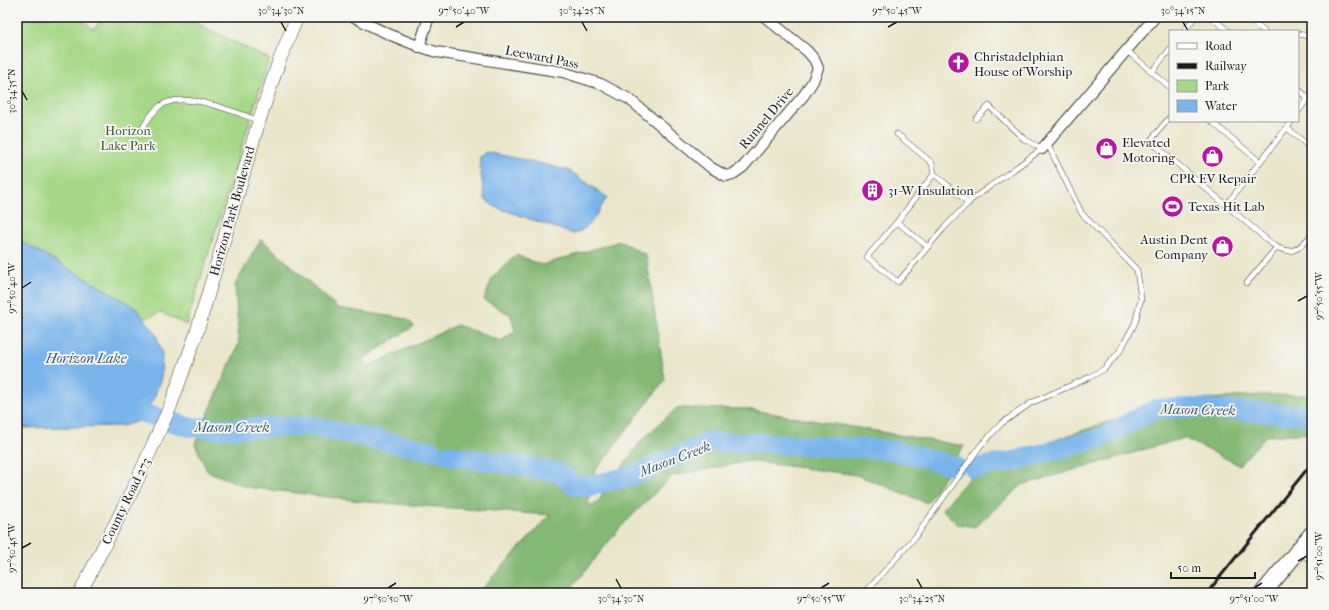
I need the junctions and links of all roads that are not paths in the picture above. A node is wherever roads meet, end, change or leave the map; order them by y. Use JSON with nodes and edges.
{"nodes":[{"id":1,"x":297,"y":17,"type":"edge"},
{"id":2,"x":354,"y":17,"type":"edge"},
{"id":3,"x":429,"y":17,"type":"edge"},
{"id":4,"x":765,"y":17,"type":"edge"},
{"id":5,"x":1155,"y":17,"type":"edge"},
{"id":6,"x":1195,"y":17,"type":"edge"},
{"id":7,"x":1211,"y":17,"type":"edge"},
{"id":8,"x":1246,"y":17,"type":"edge"},
{"id":9,"x":1185,"y":30,"type":"edge"},
{"id":10,"x":1227,"y":30,"type":"edge"},
{"id":11,"x":1263,"y":30,"type":"edge"},
{"id":12,"x":1299,"y":34,"type":"edge"},
{"id":13,"x":1312,"y":39,"type":"edge"},
{"id":14,"x":419,"y":47,"type":"junction"},
{"id":15,"x":1126,"y":50,"type":"junction"},
{"id":16,"x":1169,"y":50,"type":"edge"},
{"id":17,"x":1152,"y":72,"type":"junction"},
{"id":18,"x":1169,"y":86,"type":"edge"},
{"id":19,"x":1299,"y":91,"type":"edge"},
{"id":20,"x":1299,"y":111,"type":"edge"},
{"id":21,"x":1169,"y":118,"type":"edge"},
{"id":22,"x":976,"y":119,"type":"dead end"},
{"id":23,"x":259,"y":121,"type":"junction"},
{"id":24,"x":1212,"y":122,"type":"edge"},
{"id":25,"x":1291,"y":122,"type":"edge"},
{"id":26,"x":1287,"y":128,"type":"junction"},
{"id":27,"x":141,"y":131,"type":"dead end"},
{"id":28,"x":896,"y":134,"type":"dead end"},
{"id":29,"x":1045,"y":146,"type":"junction"},
{"id":30,"x":1312,"y":149,"type":"edge"},
{"id":31,"x":1260,"y":162,"type":"junction"},
{"id":32,"x":934,"y":174,"type":"junction"},
{"id":33,"x":726,"y":176,"type":"joint"},
{"id":34,"x":969,"y":203,"type":"junction"},
{"id":35,"x":1226,"y":205,"type":"junction"},
{"id":36,"x":897,"y":222,"type":"junction"},
{"id":37,"x":1312,"y":234,"type":"edge"},
{"id":38,"x":928,"y":246,"type":"junction"},
{"id":39,"x":1277,"y":247,"type":"junction"},
{"id":40,"x":1247,"y":284,"type":"dead end"},
{"id":41,"x":170,"y":407,"type":"joint"},
{"id":42,"x":1312,"y":534,"type":"edge"},
{"id":43,"x":1298,"y":550,"type":"junction"},
{"id":44,"x":1312,"y":562,"type":"edge"},
{"id":45,"x":80,"y":593,"type":"edge"},
{"id":46,"x":865,"y":593,"type":"edge"},
{"id":47,"x":1263,"y":593,"type":"edge"}],
"edges":[{"from":1,"to":23,"type":"street","name":"Horizon Park Boulevard"},
{"from":2,"to":14,"type":"street","name":"Leeward Pass"},
{"from":3,"to":14,"type":"street"},
{"from":4,"to":33,"type":"street","name":"Runnel Drive"},
{"from":5,"to":15,"type":"street"},
{"from":6,"to":9,"type":"lane"},
{"from":7,"to":10,"type":"lane"},
{"from":8,"to":11,"type":"lane"},
{"from":12,"to":13,"type":"lane"},
{"from":14,"to":33,"type":"street","name":"Leeward Pass"},
{"from":15,"to":17,"type":"lane"},
{"from":15,"to":29,"type":"street"},
{"from":16,"to":17,"type":"lane"},
{"from":17,"to":18,"type":"lane"},
{"from":19,"to":20,"type":"lane"},
{"from":21,"to":35,"type":"lane"},
{"from":22,"to":29,"type":"lane"},
{"from":23,"to":27,"type":"lane"},
{"from":23,"to":41,"type":"street","name":"Horizon Park Boulevard"},
{"from":24,"to":31,"type":"lane"},
{"from":25,"to":26,"type":"lane"},
{"from":26,"to":30,"type":"lane"},
{"from":26,"to":31,"type":"lane"},
{"from":28,"to":32,"type":"lane"},
{"from":29,"to":34,"type":"lane"},
{"from":29,"to":46,"type":"lane"},
{"from":31,"to":35,"type":"lane"},
{"from":32,"to":34,"type":"lane"},
{"from":32,"to":36,"type":"lane"},
{"from":34,"to":38,"type":"lane"},
{"from":35,"to":39,"type":"lane"},
{"from":36,"to":38,"type":"lane"},
{"from":36,"to":38,"type":"lane"},
{"from":37,"to":39,"type":"lane"},
{"from":39,"to":40,"type":"lane"},
{"from":41,"to":45,"type":"street","name":"County Road 273"},
{"from":42,"to":43,"type":"main road"},
{"from":43,"to":44,"type":"lane"},
{"from":43,"to":47,"type":"main road"}]}
